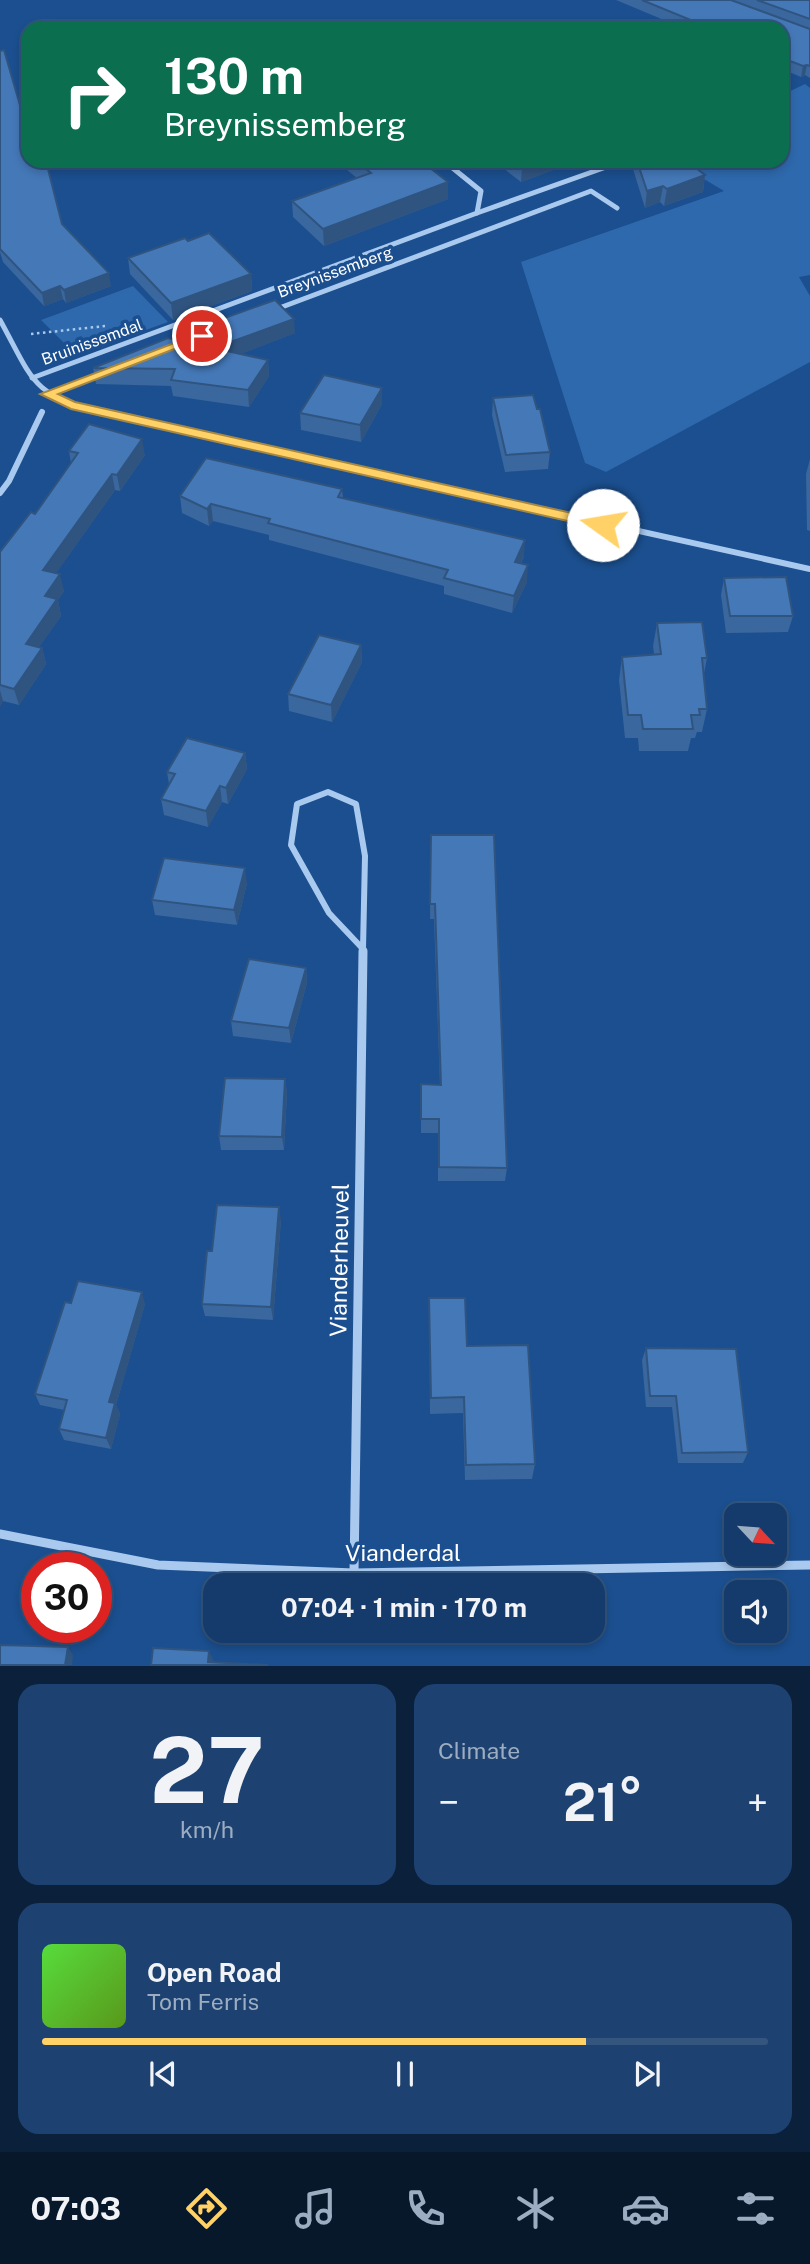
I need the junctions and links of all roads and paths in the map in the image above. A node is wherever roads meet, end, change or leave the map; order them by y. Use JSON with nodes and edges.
{"nodes":[{"id":1,"x":453,"y":168,"type":"edge"},
{"id":2,"x":604,"y":168,"type":"edge"},
{"id":3,"x":617,"y":208,"type":"dead end"},
{"id":4,"x":477,"y":214,"type":"junction"},
{"id":5,"x":267,"y":312,"type":"edge"},
{"id":6,"x":0,"y":320,"type":"edge"},
{"id":7,"x":106,"y":326,"type":"dead end"},
{"id":8,"x":215,"y":331,"type":"edge"},
{"id":9,"x":9,"y":337,"type":"junction"},
{"id":10,"x":176,"y":346,"type":"edge"},
{"id":11,"x":111,"y":370,"type":"edge"},
{"id":12,"x":32,"y":377,"type":"junction"},
{"id":13,"x":47,"y":394,"type":"junction"},
{"id":14,"x":42,"y":412,"type":"dead end"},
{"id":15,"x":0,"y":493,"type":"edge"},
{"id":16,"x":810,"y":569,"type":"edge"},
{"id":17,"x":363,"y":948,"type":"junction"},
{"id":18,"x":0,"y":1534,"type":"edge"},
{"id":19,"x":810,"y":1565,"type":"edge"},
{"id":20,"x":354,"y":1573,"type":"junction"}],
"edges":[{"from":1,"to":4,"type":"street"},
{"from":2,"to":4,"type":"street","name":"Bruinissemdal"},
{"from":3,"to":5,"type":"street","name":"Breynissemberg"},
{"from":4,"to":12,"type":"street","name":"Bruinissemdal"},
{"from":6,"to":9,"type":"street"},
{"from":7,"to":9,"type":"path"},
{"from":8,"to":10,"type":"street"},
{"from":9,"to":12,"type":"street"},
{"from":11,"to":13,"type":"street"},
{"from":12,"to":13,"type":"street"},
{"from":13,"to":16,"type":"street"},
{"from":14,"to":15,"type":"street"},
{"from":17,"to":17,"type":"street","name":"Vianderheuvel"},
{"from":17,"to":20,"type":"street","name":"Vianderheuvel"},
{"from":18,"to":20,"type":"street","name":"Vianderdal"},
{"from":19,"to":20,"type":"street","name":"Vianderdal"}]}
